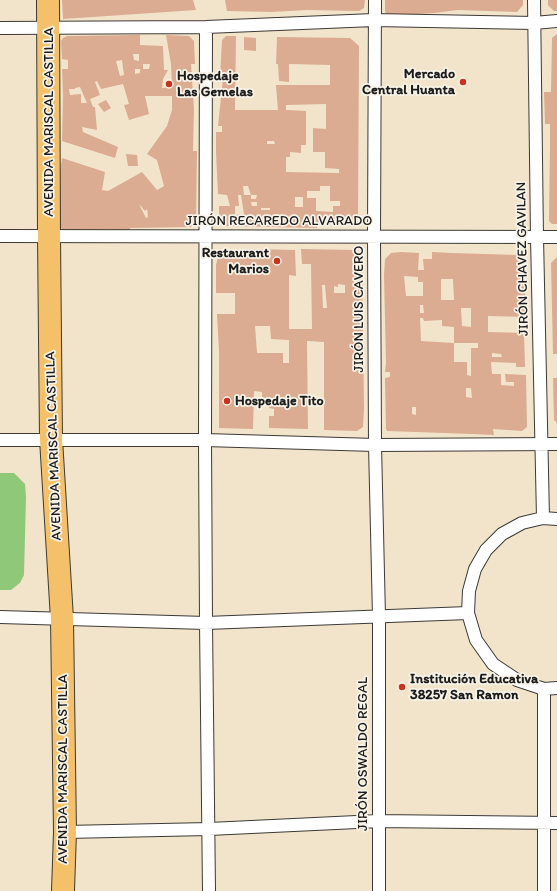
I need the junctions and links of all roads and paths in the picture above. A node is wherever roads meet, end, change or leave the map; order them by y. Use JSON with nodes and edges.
{"nodes":[{"id":1,"x":48,"y":0,"type":"edge"},
{"id":2,"x":375,"y":0,"type":"edge"},
{"id":3,"x":534,"y":0,"type":"edge"},
{"id":4,"x":374,"y":20,"type":"junction"},
{"id":5,"x":557,"y":21,"type":"edge"},
{"id":6,"x":534,"y":23,"type":"junction"},
{"id":7,"x":206,"y":26,"type":"junction"},
{"id":8,"x":49,"y":27,"type":"junction"},
{"id":9,"x":0,"y":28,"type":"edge"},
{"id":10,"x":0,"y":236,"type":"edge"},
{"id":11,"x":206,"y":236,"type":"junction"},
{"id":12,"x":374,"y":236,"type":"junction"},
{"id":13,"x":49,"y":237,"type":"junction"},
{"id":14,"x":536,"y":237,"type":"junction"},
{"id":15,"x":557,"y":237,"type":"edge"},
{"id":16,"x":0,"y":440,"type":"edge"},
{"id":17,"x":51,"y":440,"type":"junction"},
{"id":18,"x":205,"y":440,"type":"junction"},
{"id":19,"x":375,"y":444,"type":"junction"},
{"id":20,"x":542,"y":444,"type":"junction"},
{"id":21,"x":557,"y":444,"type":"edge"},
{"id":22,"x":543,"y":518,"type":"junction"},
{"id":23,"x":557,"y":518,"type":"edge"},
{"id":24,"x":468,"y":613,"type":"junction"},
{"id":25,"x":378,"y":617,"type":"junction"},
{"id":26,"x":0,"y":618,"type":"edge"},
{"id":27,"x":62,"y":619,"type":"junction"},
{"id":28,"x":206,"y":622,"type":"junction"},
{"id":29,"x":544,"y":688,"type":"junction"},
{"id":30,"x":557,"y":688,"type":"edge"},
{"id":31,"x":378,"y":820,"type":"junction"},
{"id":32,"x":544,"y":823,"type":"junction"},
{"id":33,"x":557,"y":823,"type":"edge"},
{"id":34,"x":209,"y":829,"type":"junction"},
{"id":35,"x":65,"y":832,"type":"junction"},
{"id":36,"x":63,"y":891,"type":"edge"},
{"id":37,"x":209,"y":891,"type":"edge"},
{"id":38,"x":378,"y":891,"type":"edge"},
{"id":39,"x":544,"y":891,"type":"edge"}],
"edges":[{"from":1,"to":8,"type":"highway","name":"AVENIDA MARISCAL CASTILLA"},
{"from":2,"to":4,"type":"street","name":"JIRÓN LUIS CAVERO"},
{"from":3,"to":6,"type":"street","name":"JIRÓN CHAVEZ GAVILAN"},
{"from":4,"to":6,"type":"street"},
{"from":4,"to":7,"type":"street"},
{"from":4,"to":12,"type":"street","name":"JIRÓN LUIS CAVERO"},
{"from":5,"to":6,"type":"street"},
{"from":6,"to":14,"type":"street","name":"JIRÓN CHAVEZ GAVILAN"},
{"from":7,"to":8,"type":"street"},
{"from":7,"to":11,"type":"street"},
{"from":8,"to":9,"type":"street"},
{"from":8,"to":13,"type":"highway","name":"AVENIDA MARISCAL CASTILLA"},
{"from":10,"to":13,"type":"street","name":"JIRÓN RECAREDO ALVARADO"},
{"from":11,"to":12,"type":"street","name":"JIRÓN RECAREDO ALVARADO"},
{"from":11,"to":13,"type":"street","name":"JIRÓN RECAREDO ALVARADO"},
{"from":11,"to":18,"type":"street"},
{"from":12,"to":14,"type":"street","name":"JIRÓN RECAREDO ALVARADO"},
{"from":12,"to":19,"type":"street","name":"JIRÓN LUIS CAVERO"},
{"from":13,"to":17,"type":"highway","name":"AVENIDA MARISCAL CASTILLA"},
{"from":14,"to":15,"type":"street","name":"JIRÓN RECAREDO ALVARADO"},
{"from":14,"to":20,"type":"street","name":"JIRÓN CHAVEZ GAVILAN"},
{"from":16,"to":17,"type":"street"},
{"from":17,"to":18,"type":"street"},
{"from":17,"to":27,"type":"highway","name":"AVENIDA MARISCAL CASTILLA"},
{"from":18,"to":19,"type":"street"},
{"from":18,"to":28,"type":"street"},
{"from":19,"to":20,"type":"street"},
{"from":19,"to":25,"type":"street","name":"JIRÓN LUIS CAVERO"},
{"from":20,"to":21,"type":"street"},
{"from":20,"to":22,"type":"street","name":"JIRÓN CHAVEZ GAVILAN"},
{"from":22,"to":23,"type":"street"},
{"from":22,"to":24,"type":"street"},
{"from":24,"to":25,"type":"street"},
{"from":24,"to":29,"type":"street"},
{"from":25,"to":28,"type":"street"},
{"from":25,"to":31,"type":"street","name":"JIRÓN OSWALDO REGAL"},
{"from":26,"to":27,"type":"street"},
{"from":27,"to":28,"type":"street"},
{"from":27,"to":35,"type":"highway","name":"AVENIDA MARISCAL CASTILLA"},
{"from":28,"to":34,"type":"street"},
{"from":29,"to":30,"type":"street"},
{"from":29,"to":32,"type":"street"},
{"from":31,"to":32,"type":"street"},
{"from":31,"to":34,"type":"street"},
{"from":31,"to":38,"type":"street","name":"JIRÓN OSWALDO REGAL"},
{"from":32,"to":33,"type":"street"},
{"from":32,"to":39,"type":"street"},
{"from":34,"to":35,"type":"street"},
{"from":34,"to":37,"type":"street"},
{"from":35,"to":36,"type":"highway","name":"AVENIDA MARISCAL CASTILLA"}]}
